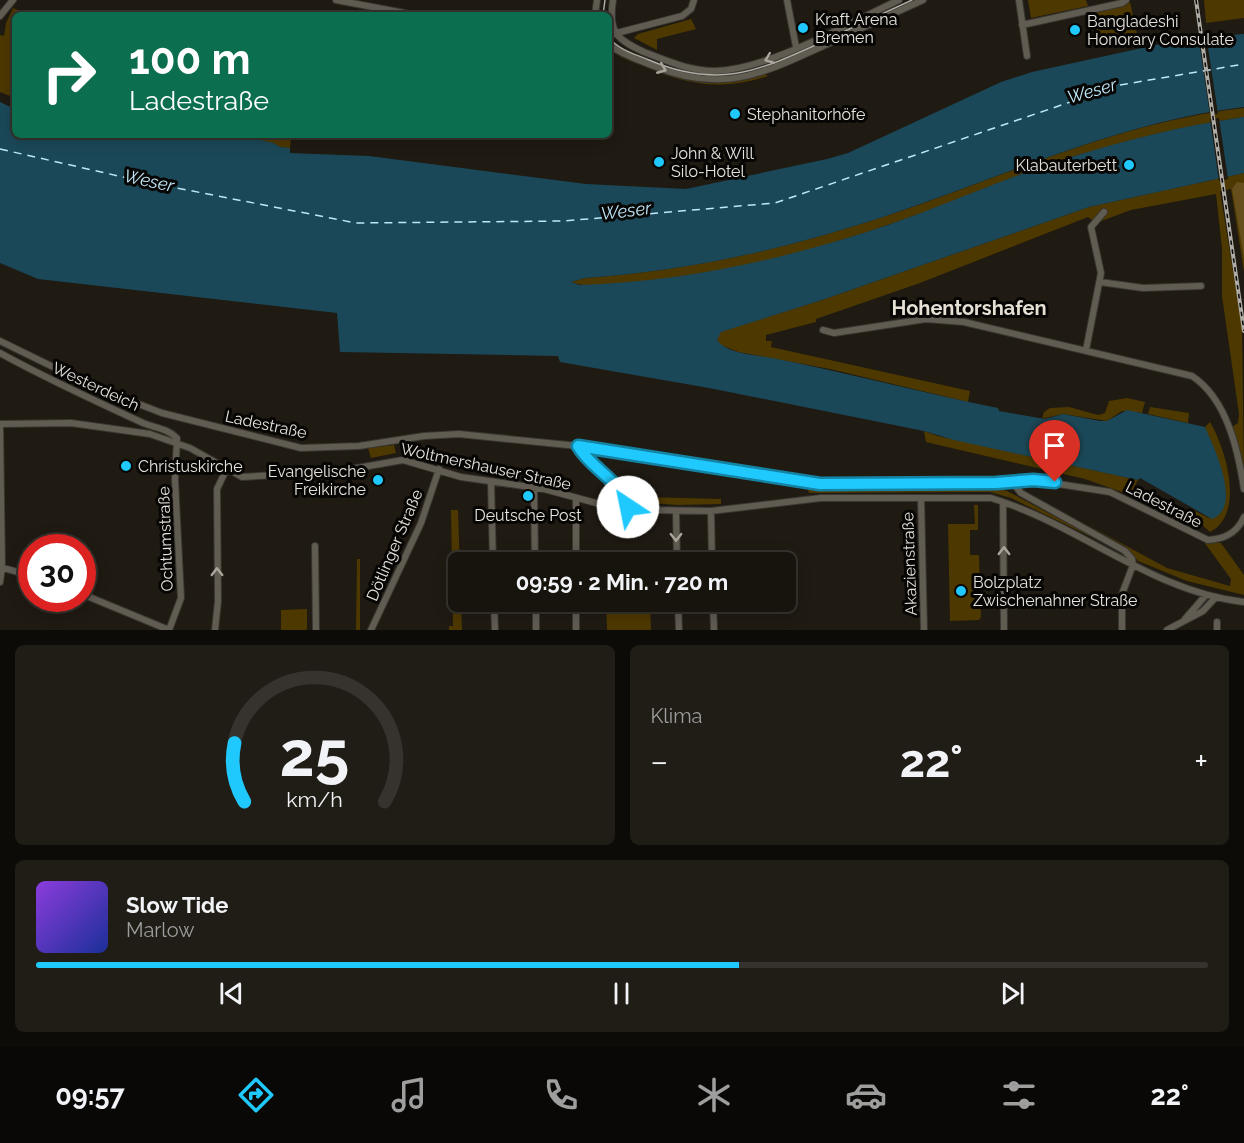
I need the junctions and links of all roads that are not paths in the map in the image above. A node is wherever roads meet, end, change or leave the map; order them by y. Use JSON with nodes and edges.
{"nodes":[{"id":1,"x":13,"y":0,"type":"edge"},
{"id":2,"x":337,"y":0,"type":"edge"},
{"id":3,"x":694,"y":0,"type":"edge"},
{"id":4,"x":787,"y":0,"type":"edge"},
{"id":5,"x":899,"y":0,"type":"edge"},
{"id":6,"x":923,"y":0,"type":"edge"},
{"id":7,"x":1019,"y":0,"type":"edge"},
{"id":8,"x":1126,"y":0,"type":"edge"},
{"id":9,"x":399,"y":12,"type":"edge"},
{"id":10,"x":0,"y":16,"type":"edge"},
{"id":11,"x":1022,"y":25,"type":"junction"},
{"id":12,"x":612,"y":34,"type":"edge"},
{"id":13,"x":612,"y":47,"type":"edge"},
{"id":14,"x":796,"y":47,"type":"junction"},
{"id":15,"x":1027,"y":56,"type":"dead end"},
{"id":16,"x":1104,"y":212,"type":"dead end"},
{"id":17,"x":1100,"y":282,"type":"junction"},
{"id":18,"x":1202,"y":286,"type":"dead end"},
{"id":19,"x":824,"y":330,"type":"dead end"},
{"id":20,"x":0,"y":340,"type":"edge"},
{"id":21,"x":1086,"y":350,"type":"junction"},
{"id":22,"x":0,"y":353,"type":"edge"},
{"id":23,"x":92,"y":386,"type":"junction"},
{"id":24,"x":87,"y":396,"type":"junction"},
{"id":25,"x":0,"y":424,"type":"edge"},
{"id":26,"x":178,"y":444,"type":"junction"},
{"id":27,"x":578,"y":446,"type":"junction"},
{"id":28,"x":439,"y":469,"type":"junction"},
{"id":29,"x":226,"y":470,"type":"junction"},
{"id":30,"x":491,"y":482,"type":"junction"},
{"id":31,"x":1012,"y":482,"type":"junction"},
{"id":32,"x":534,"y":488,"type":"junction"},
{"id":33,"x":1244,"y":489,"type":"edge"},
{"id":34,"x":921,"y":498,"type":"junction"},
{"id":35,"x":576,"y":499,"type":"junction"},
{"id":36,"x":1003,"y":502,"type":"junction"},
{"id":37,"x":628,"y":507,"type":"junction"},
{"id":38,"x":676,"y":511,"type":"junction"},
{"id":39,"x":711,"y":511,"type":"junction"},
{"id":40,"x":1244,"y":517,"type":"edge"},
{"id":41,"x":315,"y":546,"type":"dead end"},
{"id":42,"x":493,"y":552,"type":"edge"},
{"id":43,"x":535,"y":552,"type":"edge"},
{"id":44,"x":576,"y":552,"type":"edge"},
{"id":45,"x":676,"y":552,"type":"edge"},
{"id":46,"x":712,"y":552,"type":"edge"},
{"id":47,"x":1133,"y":565,"type":"junction"},
{"id":48,"x":1,"y":567,"type":"edge"},
{"id":49,"x":18,"y":572,"type":"edge"},
{"id":50,"x":0,"y":582,"type":"edge"},
{"id":51,"x":1206,"y":595,"type":"junction"},
{"id":52,"x":1216,"y":597,"type":"junction"},
{"id":53,"x":96,"y":600,"type":"edge"},
{"id":54,"x":1244,"y":602,"type":"edge"},
{"id":55,"x":494,"y":612,"type":"edge"},
{"id":56,"x":536,"y":612,"type":"edge"},
{"id":57,"x":576,"y":612,"type":"edge"},
{"id":58,"x":678,"y":612,"type":"edge"},
{"id":59,"x":713,"y":612,"type":"edge"},
{"id":60,"x":1185,"y":620,"type":"junction"},
{"id":61,"x":1217,"y":622,"type":"dead end"},
{"id":62,"x":169,"y":630,"type":"edge"},
{"id":63,"x":215,"y":630,"type":"edge"},
{"id":64,"x":316,"y":630,"type":"edge"},
{"id":65,"x":371,"y":630,"type":"edge"},
{"id":66,"x":495,"y":630,"type":"edge"},
{"id":67,"x":536,"y":630,"type":"edge"},
{"id":68,"x":576,"y":630,"type":"edge"},
{"id":69,"x":679,"y":630,"type":"edge"},
{"id":70,"x":714,"y":630,"type":"edge"},
{"id":71,"x":924,"y":630,"type":"edge"},
{"id":72,"x":1004,"y":630,"type":"edge"},
{"id":73,"x":1122,"y":630,"type":"edge"},
{"id":74,"x":1167,"y":630,"type":"edge"},
{"id":75,"x":1217,"y":630,"type":"edge"}],
"edges":[{"from":1,"to":10,"type":"street"},
{"from":2,"to":9,"type":"street"},
{"from":3,"to":12,"type":"street"},
{"from":4,"to":14,"type":"street"},
{"from":5,"to":14,"type":"street"},
{"from":13,"to":6,"type":"street","one_way":true},
{"from":7,"to":11,"type":"street"},
{"from":8,"to":11,"type":"street"},
{"from":11,"to":15,"type":"street"},
{"from":14,"to":12,"type":"street","one_way":true},
{"from":16,"to":17,"type":"street"},
{"from":17,"to":18,"type":"street"},
{"from":17,"to":21,"type":"street"},
{"from":19,"to":21,"type":"street"},
{"from":20,"to":23,"type":"street","name":"Ladestraße"},
{"from":21,"to":33,"type":"street"},
{"from":22,"to":24,"type":"street","name":"Westerdeich"},
{"from":23,"to":24,"type":"street"},
{"from":23,"to":27,"type":"street","name":"Ladestraße"},
{"from":24,"to":26,"type":"street","name":"Westerdeich"},
{"from":25,"to":26,"type":"street","name":"Woltmershauser Straße"},
{"from":25,"to":48,"type":"street"},
{"from":26,"to":29,"type":"street","name":"Woltmershauser Straße"},
{"from":26,"to":62,"type":"street","name":"Ochtumstraße"},
{"from":27,"to":31,"type":"street","name":"Ladestraße"},
{"from":27,"to":37,"type":"street"},
{"from":28,"to":29,"type":"street","name":"Woltmershauser Straße"},
{"from":28,"to":30,"type":"street","name":"Woltmershauser Straße"},
{"from":28,"to":65,"type":"street","name":"Dötlinger Straße"},
{"from":63,"to":29,"type":"street","one_way":true},
{"from":30,"to":32,"type":"street","name":"Woltmershauser Straße"},
{"from":30,"to":42,"type":"street"},
{"from":31,"to":40,"type":"street","name":"Ladestraße"},
{"from":31,"to":47,"type":"street"},
{"from":32,"to":35,"type":"street","name":"Woltmershauser Straße"},
{"from":32,"to":43,"type":"street"},
{"from":34,"to":36,"type":"street","name":"Woltmershauser Straße"},
{"from":34,"to":39,"type":"street","name":"Woltmershauser Straße"},
{"from":34,"to":71,"type":"street","name":"Akazienstraße"},
{"from":35,"to":37,"type":"street","name":"Woltmershauser Straße"},
{"from":35,"to":44,"type":"street"},
{"from":36,"to":47,"type":"street","name":"Woltmershauser Straße"},
{"from":72,"to":36,"type":"street","one_way":true},
{"from":37,"to":38,"type":"street","name":"Woltmershauser Straße"},
{"from":38,"to":39,"type":"street","name":"Woltmershauser Straße"},
{"from":38,"to":45,"type":"street","one_way":true},
{"from":39,"to":46,"type":"street"},
{"from":41,"to":64,"type":"street"},
{"from":47,"to":51,"type":"street","name":"Woltmershauser Straße"},
{"from":47,"to":73,"type":"street"},
{"from":48,"to":49,"type":"street"},
{"from":48,"to":50,"type":"street"},
{"from":51,"to":52,"type":"street","name":"Woltmershauser Straße"},
{"from":51,"to":60,"type":"street"},
{"from":52,"to":54,"type":"street","name":"Woltmershauser Straße"},
{"from":52,"to":60,"type":"street"},
{"from":53,"to":62,"type":"street"},
{"from":55,"to":66,"type":"street"},
{"from":56,"to":67,"type":"street"},
{"from":57,"to":68,"type":"street"},
{"from":58,"to":69,"type":"street"},
{"from":59,"to":70,"type":"street"},
{"from":60,"to":74,"type":"street"},
{"from":61,"to":75,"type":"street"}]}
